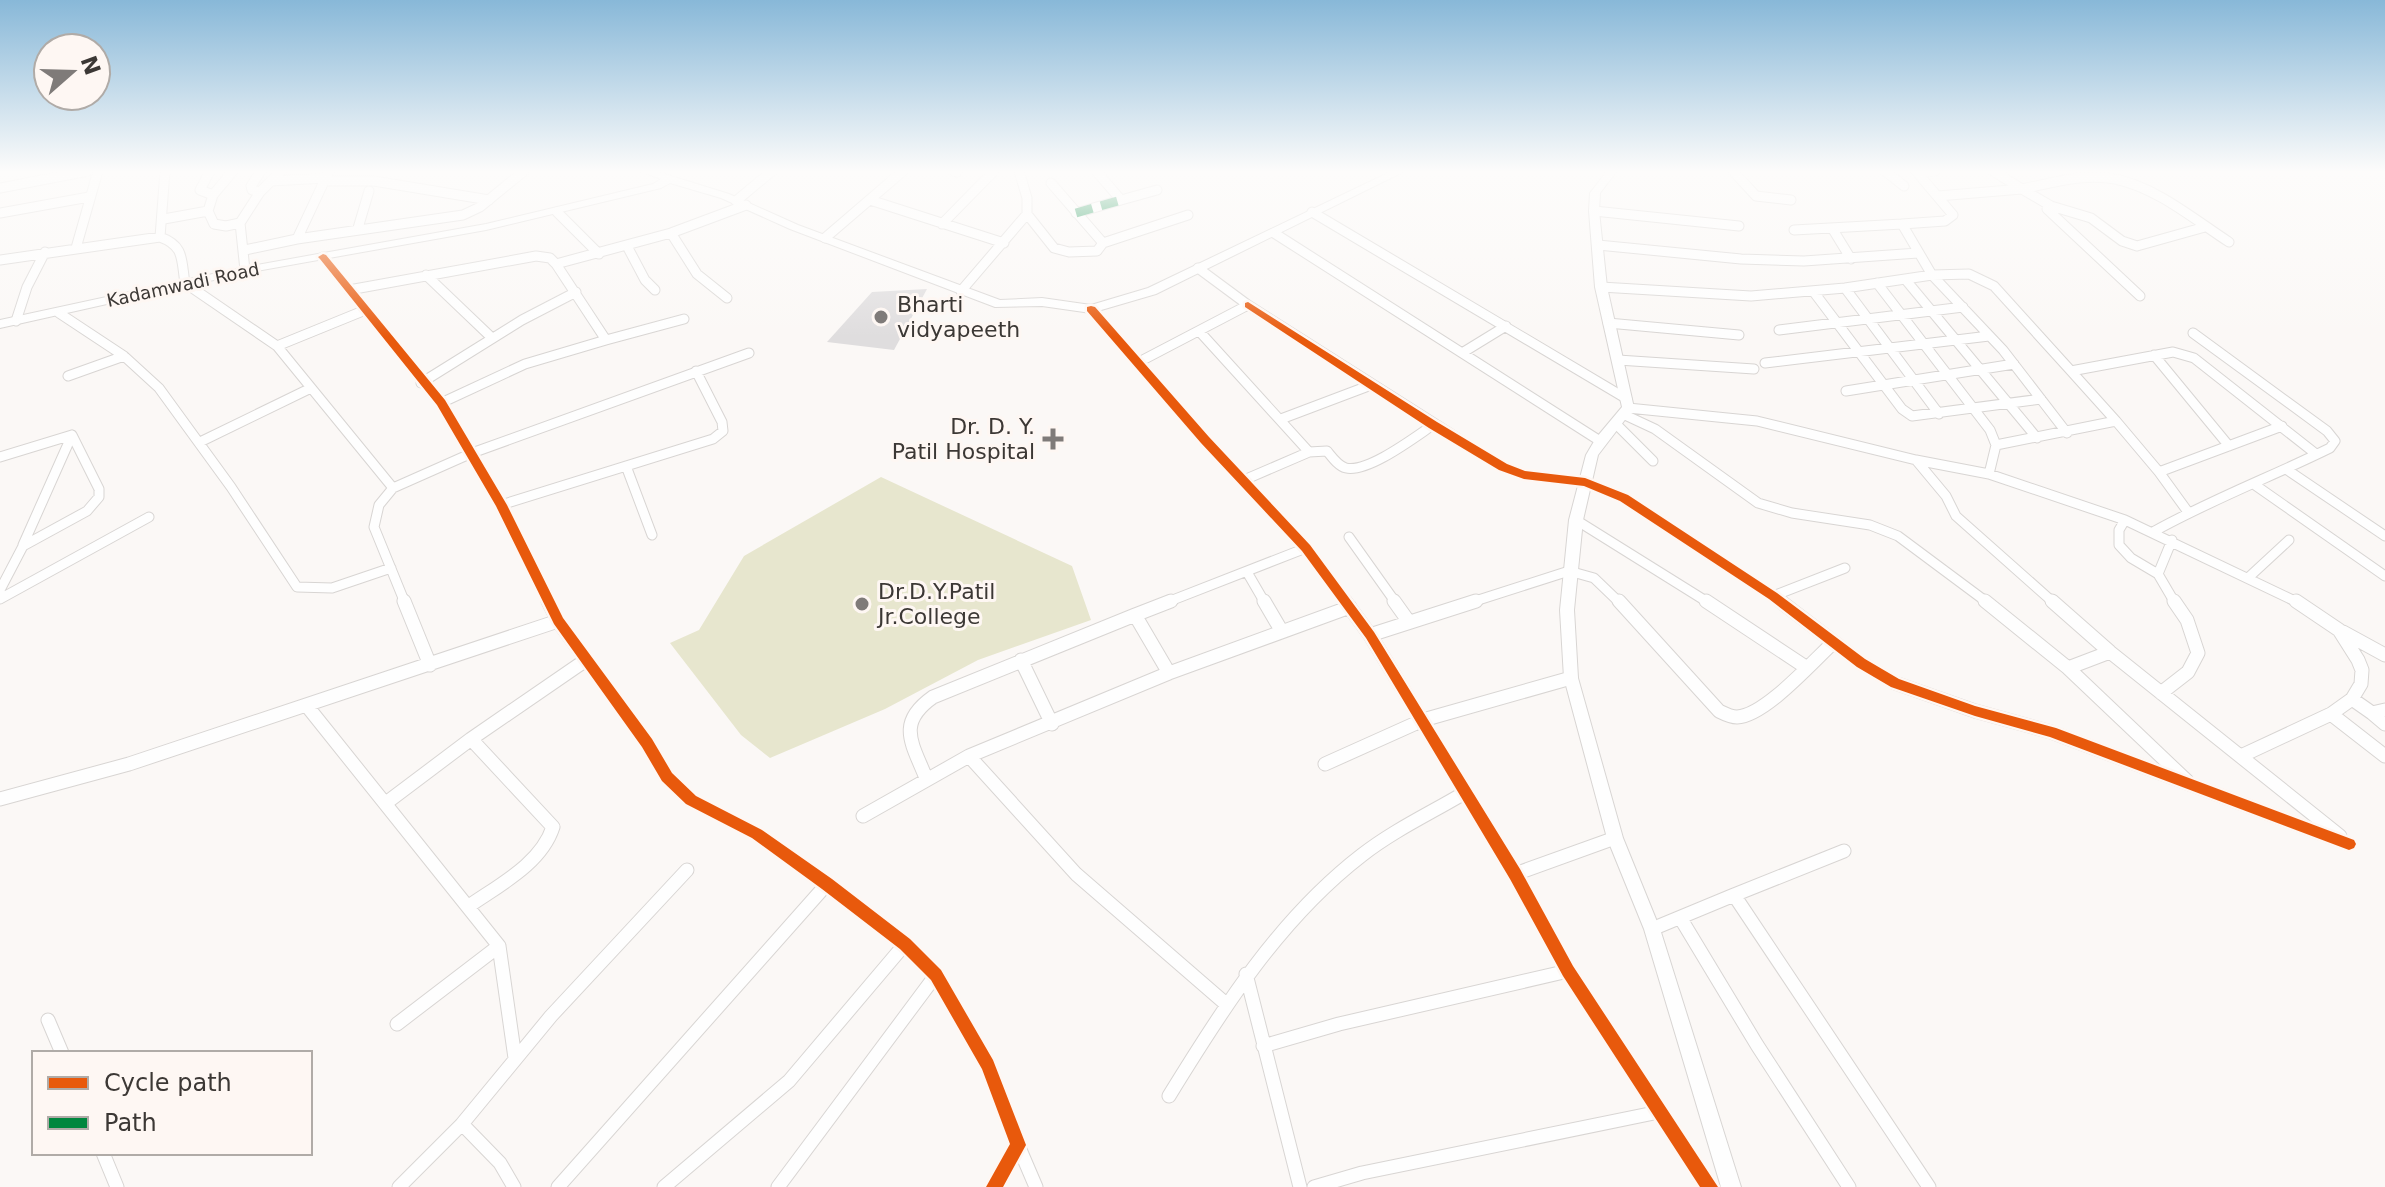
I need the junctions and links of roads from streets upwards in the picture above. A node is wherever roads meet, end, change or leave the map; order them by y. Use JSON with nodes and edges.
{"nodes":[{"id":1,"x":82,"y":226,"type":"edge"},
{"id":2,"x":162,"y":226,"type":"edge"},
{"id":3,"x":241,"y":226,"type":"edge"},
{"id":4,"x":303,"y":226,"type":"edge"},
{"id":5,"x":371,"y":226,"type":"edge"},
{"id":6,"x":482,"y":226,"type":"edge"},
{"id":7,"x":571,"y":226,"type":"edge"},
{"id":8,"x":686,"y":226,"type":"edge"},
{"id":9,"x":797,"y":226,"type":"edge"},
{"id":10,"x":839,"y":226,"type":"edge"},
{"id":11,"x":950,"y":226,"type":"edge"},
{"id":12,"x":1017,"y":226,"type":"edge"},
{"id":13,"x":1037,"y":226,"type":"edge"},
{"id":14,"x":1088,"y":226,"type":"edge"},
{"id":15,"x":1153,"y":226,"type":"edge"},
{"id":16,"x":1286,"y":226,"type":"edge"},
{"id":17,"x":1336,"y":226,"type":"edge"},
{"id":18,"x":1596,"y":226,"type":"edge"},
{"id":19,"x":1860,"y":226,"type":"edge"},
{"id":20,"x":1903,"y":226,"type":"edge"},
{"id":21,"x":2068,"y":226,"type":"edge"},
{"id":22,"x":2104,"y":226,"type":"edge"},
{"id":23,"x":2205,"y":227,"type":"joint"},
{"id":24,"x":358,"y":228,"type":"joint"},
{"id":25,"x":1832,"y":228,"type":"junction"},
{"id":26,"x":1794,"y":230,"type":"dead end"},
{"id":27,"x":671,"y":233,"type":"junction"},
{"id":28,"x":1274,"y":233,"type":"junction"},
{"id":29,"x":160,"y":237,"type":"junction"},
{"id":30,"x":825,"y":238,"type":"junction"},
{"id":31,"x":297,"y":239,"type":"junction"},
{"id":32,"x":2229,"y":242,"type":"dead end"},
{"id":33,"x":1004,"y":243,"type":"junction"},
{"id":34,"x":1103,"y":243,"type":"junction"},
{"id":35,"x":1598,"y":245,"type":"junction"},
{"id":36,"x":627,"y":246,"type":"junction"},
{"id":37,"x":76,"y":248,"type":"junction"},
{"id":38,"x":245,"y":250,"type":"junction"},
{"id":39,"x":45,"y":252,"type":"junction"},
{"id":40,"x":1918,"y":253,"type":"junction"},
{"id":41,"x":599,"y":254,"type":"junction"},
{"id":42,"x":323,"y":257,"type":"junction"},
{"id":43,"x":1851,"y":259,"type":"junction"},
{"id":44,"x":0,"y":260,"type":"edge"},
{"id":45,"x":556,"y":264,"type":"junction"},
{"id":46,"x":1198,"y":268,"type":"junction"},
{"id":47,"x":245,"y":270,"type":"junction"},
{"id":48,"x":426,"y":275,"type":"junction"},
{"id":49,"x":1932,"y":275,"type":"junction"},
{"id":50,"x":1905,"y":279,"type":"junction"},
{"id":51,"x":185,"y":283,"type":"junction"},
{"id":52,"x":1877,"y":283,"type":"junction"},
{"id":53,"x":1601,"y":287,"type":"junction"},
{"id":54,"x":1845,"y":288,"type":"junction"},
{"id":55,"x":349,"y":290,"type":"junction"},
{"id":56,"x":655,"y":290,"type":"dead end"},
{"id":57,"x":961,"y":291,"type":"junction"},
{"id":58,"x":1813,"y":291,"type":"junction"},
{"id":59,"x":576,"y":292,"type":"junction"},
{"id":60,"x":2140,"y":296,"type":"dead end"},
{"id":61,"x":727,"y":298,"type":"dead end"},
{"id":62,"x":1248,"y":305,"type":"junction"},
{"id":63,"x":1963,"y":307,"type":"junction"},
{"id":64,"x":1091,"y":309,"type":"junction"},
{"id":65,"x":363,"y":311,"type":"junction"},
{"id":66,"x":1931,"y":312,"type":"junction"},
{"id":67,"x":59,"y":313,"type":"junction"},
{"id":68,"x":1901,"y":315,"type":"junction"},
{"id":69,"x":684,"y":319,"type":"dead end"},
{"id":70,"x":1869,"y":320,"type":"junction"},
{"id":71,"x":16,"y":321,"type":"junction"},
{"id":72,"x":1608,"y":323,"type":"junction"},
{"id":73,"x":1838,"y":323,"type":"junction"},
{"id":74,"x":0,"y":324,"type":"edge"},
{"id":75,"x":1506,"y":326,"type":"junction"},
{"id":76,"x":1779,"y":330,"type":"dead end"},
{"id":77,"x":1200,"y":332,"type":"junction"},
{"id":78,"x":2193,"y":333,"type":"dead end"},
{"id":79,"x":1739,"y":335,"type":"dead end"},
{"id":80,"x":1989,"y":336,"type":"junction"},
{"id":81,"x":492,"y":338,"type":"junction"},
{"id":82,"x":606,"y":340,"type":"junction"},
{"id":83,"x":1955,"y":340,"type":"junction"},
{"id":84,"x":1924,"y":345,"type":"junction"},
{"id":85,"x":277,"y":346,"type":"junction"},
{"id":86,"x":1891,"y":348,"type":"junction"},
{"id":87,"x":1860,"y":352,"type":"junction"},
{"id":88,"x":749,"y":353,"type":"dead end"},
{"id":89,"x":1462,"y":353,"type":"junction"},
{"id":90,"x":2154,"y":355,"type":"junction"},
{"id":91,"x":124,"y":356,"type":"junction"},
{"id":92,"x":1618,"y":360,"type":"junction"},
{"id":93,"x":1137,"y":363,"type":"junction"},
{"id":94,"x":1765,"y":363,"type":"dead end"},
{"id":95,"x":2014,"y":364,"type":"junction"},
{"id":96,"x":1754,"y":369,"type":"dead end"},
{"id":97,"x":1979,"y":370,"type":"junction"},
{"id":98,"x":696,"y":371,"type":"junction"},
{"id":99,"x":2071,"y":371,"type":"junction"},
{"id":100,"x":1948,"y":375,"type":"junction"},
{"id":101,"x":68,"y":376,"type":"dead end"},
{"id":102,"x":1915,"y":380,"type":"junction"},
{"id":103,"x":421,"y":383,"type":"junction"},
{"id":104,"x":1371,"y":385,"type":"junction"},
{"id":105,"x":1883,"y":385,"type":"junction"},
{"id":106,"x":311,"y":388,"type":"junction"},
{"id":107,"x":1846,"y":391,"type":"dead end"},
{"id":108,"x":2041,"y":399,"type":"junction"},
{"id":109,"x":441,"y":403,"type":"junction"},
{"id":110,"x":2008,"y":404,"type":"junction"},
{"id":111,"x":1975,"y":410,"type":"junction"},
{"id":112,"x":1624,"y":411,"type":"junction"},
{"id":113,"x":1939,"y":414,"type":"junction"},
{"id":114,"x":1281,"y":419,"type":"junction"},
{"id":115,"x":2116,"y":421,"type":"junction"},
{"id":116,"x":1433,"y":425,"type":"junction"},
{"id":117,"x":2282,"y":426,"type":"junction"},
{"id":118,"x":2067,"y":433,"type":"junction"},
{"id":119,"x":72,"y":435,"type":"junction"},
{"id":120,"x":2037,"y":438,"type":"junction"},
{"id":121,"x":1600,"y":441,"type":"junction"},
{"id":122,"x":200,"y":442,"type":"junction"},
{"id":123,"x":1996,"y":445,"type":"junction"},
{"id":124,"x":2229,"y":446,"type":"junction"},
{"id":125,"x":1309,"y":452,"type":"junction"},
{"id":126,"x":472,"y":453,"type":"junction"},
{"id":127,"x":2316,"y":454,"type":"junction"},
{"id":128,"x":0,"y":457,"type":"edge"},
{"id":129,"x":1916,"y":460,"type":"junction"},
{"id":130,"x":1653,"y":461,"type":"dead end"},
{"id":131,"x":626,"y":466,"type":"junction"},
{"id":132,"x":2286,"y":469,"type":"junction"},
{"id":133,"x":2159,"y":472,"type":"junction"},
{"id":134,"x":1989,"y":474,"type":"junction"},
{"id":135,"x":1244,"y":480,"type":"junction"},
{"id":136,"x":1585,"y":482,"type":"junction"},
{"id":137,"x":2255,"y":485,"type":"junction"},
{"id":138,"x":393,"y":488,"type":"junction"},
{"id":139,"x":501,"y":505,"type":"junction"},
{"id":140,"x":2188,"y":512,"type":"junction"},
{"id":141,"x":149,"y":517,"type":"dead end"},
{"id":142,"x":1576,"y":520,"type":"junction"},
{"id":143,"x":2125,"y":520,"type":"junction"},
{"id":144,"x":2153,"y":532,"type":"junction"},
{"id":145,"x":652,"y":535,"type":"dead end"},
{"id":146,"x":2385,"y":536,"type":"edge"},
{"id":147,"x":1349,"y":537,"type":"dead end"},
{"id":148,"x":2172,"y":540,"type":"junction"},
{"id":149,"x":2289,"y":540,"type":"dead end"},
{"id":150,"x":23,"y":546,"type":"junction"},
{"id":151,"x":1306,"y":548,"type":"junction"},
{"id":152,"x":391,"y":568,"type":"junction"},
{"id":153,"x":1845,"y":568,"type":"dead end"},
{"id":154,"x":1569,"y":571,"type":"junction"},
{"id":155,"x":1247,"y":572,"type":"junction"},
{"id":156,"x":2158,"y":574,"type":"junction"},
{"id":157,"x":2385,"y":576,"type":"edge"},
{"id":158,"x":2249,"y":577,"type":"junction"},
{"id":159,"x":0,"y":590,"type":"edge"},
{"id":160,"x":1773,"y":596,"type":"junction"},
{"id":161,"x":0,"y":599,"type":"edge"},
{"id":162,"x":1350,"y":607,"type":"junction"},
{"id":163,"x":1135,"y":615,"type":"junction"},
{"id":164,"x":558,"y":621,"type":"junction"},
{"id":165,"x":1409,"y":622,"type":"junction"},
{"id":166,"x":1281,"y":630,"type":"junction"},
{"id":167,"x":2339,"y":630,"type":"junction"},
{"id":168,"x":1370,"y":635,"type":"junction"},
{"id":169,"x":1834,"y":642,"type":"junction"},
{"id":170,"x":2110,"y":652,"type":"junction"},
{"id":171,"x":2385,"y":655,"type":"edge"},
{"id":172,"x":586,"y":660,"type":"junction"},
{"id":173,"x":1021,"y":660,"type":"junction"},
{"id":174,"x":430,"y":665,"type":"junction"},
{"id":175,"x":1804,"y":666,"type":"junction"},
{"id":176,"x":2068,"y":668,"type":"junction"},
{"id":177,"x":1169,"y":673,"type":"junction"},
{"id":178,"x":1571,"y":678,"type":"junction"},
{"id":179,"x":2161,"y":693,"type":"junction"},
{"id":180,"x":2352,"y":699,"type":"junction"},
{"id":181,"x":307,"y":706,"type":"junction"},
{"id":182,"x":2379,"y":712,"type":"edge"},
{"id":183,"x":2331,"y":714,"type":"junction"},
{"id":184,"x":1423,"y":720,"type":"junction"},
{"id":185,"x":1052,"y":724,"type":"junction"},
{"id":186,"x":2385,"y":724,"type":"edge"},
{"id":187,"x":471,"y":739,"type":"junction"},
{"id":188,"x":969,"y":756,"type":"junction"},
{"id":189,"x":2241,"y":756,"type":"junction"},
{"id":190,"x":2385,"y":756,"type":"edge"},
{"id":191,"x":1325,"y":764,"type":"dead end"},
{"id":192,"x":926,"y":778,"type":"junction"},
{"id":193,"x":2190,"y":784,"type":"junction"},
{"id":194,"x":1466,"y":792,"type":"junction"},
{"id":195,"x":0,"y":799,"type":"edge"},
{"id":196,"x":386,"y":803,"type":"junction"},
{"id":197,"x":863,"y":816,"type":"dead end"},
{"id":198,"x":1615,"y":838,"type":"junction"},
{"id":199,"x":1844,"y":851,"type":"dead end"},
{"id":200,"x":687,"y":870,"type":"dead end"},
{"id":201,"x":1515,"y":874,"type":"junction"},
{"id":202,"x":827,"y":884,"type":"junction"},
{"id":203,"x":1734,"y":895,"type":"junction"},
{"id":204,"x":469,"y":906,"type":"junction"},
{"id":205,"x":1681,"y":919,"type":"junction"},
{"id":206,"x":1652,"y":929,"type":"junction"},
{"id":207,"x":905,"y":944,"type":"junction"},
{"id":208,"x":499,"y":946,"type":"junction"},
{"id":209,"x":1568,"y":971,"type":"junction"},
{"id":210,"x":1246,"y":974,"type":"junction"},
{"id":211,"x":936,"y":975,"type":"junction"},
{"id":212,"x":1226,"y":1004,"type":"junction"},
{"id":213,"x":48,"y":1020,"type":"dead end"},
{"id":214,"x":397,"y":1024,"type":"dead end"},
{"id":215,"x":1263,"y":1046,"type":"junction"},
{"id":216,"x":61,"y":1051,"type":"edge"},
{"id":217,"x":515,"y":1058,"type":"junction"},
{"id":218,"x":1169,"y":1096,"type":"dead end"},
{"id":219,"x":1659,"y":1112,"type":"junction"},
{"id":220,"x":462,"y":1124,"type":"junction"},
{"id":221,"x":1018,"y":1145,"type":"junction"},
{"id":222,"x":104,"y":1155,"type":"edge"},
{"id":223,"x":117,"y":1187,"type":"edge"},
{"id":224,"x":399,"y":1187,"type":"edge"},
{"id":225,"x":514,"y":1187,"type":"edge"},
{"id":226,"x":558,"y":1187,"type":"edge"},
{"id":227,"x":664,"y":1187,"type":"edge"},
{"id":228,"x":778,"y":1187,"type":"edge"},
{"id":229,"x":994,"y":1187,"type":"edge"},
{"id":230,"x":1036,"y":1187,"type":"edge"},
{"id":231,"x":1300,"y":1187,"type":"edge"},
{"id":232,"x":1314,"y":1187,"type":"edge"},
{"id":233,"x":1710,"y":1187,"type":"edge"},
{"id":234,"x":1731,"y":1187,"type":"edge"},
{"id":235,"x":1849,"y":1187,"type":"edge"},
{"id":236,"x":1929,"y":1187,"type":"edge"}],
"edges":[{"from":1,"to":37,"type":"street"},
{"from":2,"to":29,"type":"street"},
{"from":3,"to":38,"type":"street"},
{"from":4,"to":31,"type":"street"},
{"from":5,"to":24,"type":"street"},
{"from":6,"to":42,"type":"street","name":"Kadamwadi Road"},
{"from":7,"to":41,"type":"street"},
{"from":8,"to":27,"type":"street"},
{"from":9,"to":30,"type":"street"},
{"from":10,"to":30,"type":"street"},
{"from":11,"to":33,"type":"street"},
{"from":12,"to":33,"type":"street"},
{"from":13,"to":34,"type":"street"},
{"from":14,"to":34,"type":"street"},
{"from":15,"to":34,"type":"street"},
{"from":16,"to":28,"type":"street"},
{"from":17,"to":75,"type":"street"},
{"from":18,"to":35,"type":"street"},
{"from":19,"to":25,"type":"street"},
{"from":20,"to":40,"type":"street"},
{"from":21,"to":60,"type":"street"},
{"from":22,"to":23,"type":"street"},
{"from":23,"to":32,"type":"street"},
{"from":24,"to":31,"type":"street"},
{"from":25,"to":26,"type":"street"},
{"from":25,"to":43,"type":"street"},
{"from":27,"to":36,"type":"street"},
{"from":27,"to":61,"type":"street"},
{"from":28,"to":46,"type":"street"},
{"from":28,"to":89,"type":"street"},
{"from":29,"to":37,"type":"street"},
{"from":29,"to":51,"type":"street"},
{"from":30,"to":57,"type":"street"},
{"from":31,"to":38,"type":"street"},
{"from":33,"to":57,"type":"street"},
{"from":35,"to":43,"type":"street"},
{"from":35,"to":53,"type":"street"},
{"from":36,"to":41,"type":"street"},
{"from":36,"to":56,"type":"street"},
{"from":37,"to":39,"type":"street"},
{"from":38,"to":47,"type":"street"},
{"from":39,"to":44,"type":"street"},
{"from":39,"to":71,"type":"street"},
{"from":40,"to":43,"type":"street"},
{"from":40,"to":49,"type":"street"},
{"from":41,"to":45,"type":"street"},
{"from":42,"to":47,"type":"street","name":"Kadamwadi Road"},
{"from":42,"to":55,"type":"street"},
{"from":45,"to":48,"type":"street"},
{"from":45,"to":59,"type":"street"},
{"from":46,"to":62,"type":"street"},
{"from":46,"to":64,"type":"street"},
{"from":47,"to":51,"type":"street","name":"Kadamwadi Road"},
{"from":48,"to":55,"type":"street"},
{"from":48,"to":81,"type":"street"},
{"from":49,"to":50,"type":"street"},
{"from":49,"to":63,"type":"street"},
{"from":49,"to":99,"type":"street"},
{"from":50,"to":52,"type":"street"},
{"from":50,"to":66,"type":"street"},
{"from":51,"to":67,"type":"street","name":"Kadamwadi Road"},
{"from":51,"to":85,"type":"street"},
{"from":52,"to":54,"type":"street"},
{"from":52,"to":68,"type":"street"},
{"from":53,"to":58,"type":"street"},
{"from":53,"to":72,"type":"street"},
{"from":54,"to":58,"type":"street"},
{"from":54,"to":70,"type":"street"},
{"from":55,"to":65,"type":"street"},
{"from":57,"to":64,"type":"street"},
{"from":58,"to":73,"type":"street"},
{"from":59,"to":81,"type":"street"},
{"from":59,"to":82,"type":"street"},
{"from":62,"to":77,"type":"street"},
{"from":62,"to":104,"type":"street"},
{"from":63,"to":66,"type":"street"},
{"from":63,"to":80,"type":"street"},
{"from":64,"to":93,"type":"street"},
{"from":65,"to":85,"type":"street"},
{"from":65,"to":103,"type":"street"},
{"from":66,"to":68,"type":"street"},
{"from":66,"to":83,"type":"street"},
{"from":67,"to":71,"type":"street","name":"Kadamwadi Road"},
{"from":67,"to":91,"type":"street"},
{"from":68,"to":70,"type":"street"},
{"from":68,"to":84,"type":"street"},
{"from":69,"to":82,"type":"street"},
{"from":70,"to":73,"type":"street"},
{"from":70,"to":86,"type":"street"},
{"from":71,"to":74,"type":"street","name":"Kadamwadi Road"},
{"from":72,"to":79,"type":"street"},
{"from":72,"to":92,"type":"street"},
{"from":73,"to":76,"type":"street"},
{"from":73,"to":87,"type":"street"},
{"from":75,"to":89,"type":"street"},
{"from":75,"to":112,"type":"street"},
{"from":77,"to":93,"type":"street"},
{"from":77,"to":114,"type":"street"},
{"from":78,"to":127,"type":"street"},
{"from":80,"to":83,"type":"street"},
{"from":80,"to":95,"type":"street"},
{"from":81,"to":103,"type":"street"},
{"from":82,"to":109,"type":"street"},
{"from":83,"to":84,"type":"street"},
{"from":83,"to":97,"type":"street"},
{"from":84,"to":86,"type":"street"},
{"from":84,"to":100,"type":"street"},
{"from":85,"to":106,"type":"street"},
{"from":86,"to":87,"type":"street"},
{"from":86,"to":102,"type":"street"},
{"from":87,"to":94,"type":"street"},
{"from":87,"to":105,"type":"street"},
{"from":88,"to":98,"type":"street"},
{"from":89,"to":121,"type":"street"},
{"from":90,"to":99,"type":"street"},
{"from":90,"to":117,"type":"street"},
{"from":90,"to":124,"type":"street"},
{"from":91,"to":101,"type":"street"},
{"from":91,"to":122,"type":"street"},
{"from":92,"to":96,"type":"street"},
{"from":92,"to":112,"type":"street"},
{"from":93,"to":135,"type":"street"},
{"from":95,"to":97,"type":"street"},
{"from":95,"to":108,"type":"street"},
{"from":97,"to":100,"type":"street"},
{"from":97,"to":110,"type":"street"},
{"from":98,"to":126,"type":"street"},
{"from":98,"to":131,"type":"street"},
{"from":99,"to":115,"type":"street"},
{"from":100,"to":102,"type":"street"},
{"from":100,"to":111,"type":"street"},
{"from":102,"to":105,"type":"street"},
{"from":102,"to":113,"type":"street"},
{"from":103,"to":109,"type":"street"},
{"from":104,"to":114,"type":"street"},
{"from":104,"to":116,"type":"street"},
{"from":105,"to":107,"type":"street"},
{"from":105,"to":113,"type":"street"},
{"from":106,"to":122,"type":"street"},
{"from":106,"to":138,"type":"street"},
{"from":108,"to":110,"type":"street"},
{"from":108,"to":118,"type":"street"},
{"from":109,"to":126,"type":"street"},
{"from":110,"to":111,"type":"street"},
{"from":110,"to":120,"type":"street"},
{"from":111,"to":113,"type":"street"},
{"from":111,"to":123,"type":"street"},
{"from":112,"to":121,"type":"street"},
{"from":112,"to":129,"type":"street"},
{"from":112,"to":130,"type":"street"},
{"from":112,"to":176,"type":"street"},
{"from":114,"to":125,"type":"street"},
{"from":115,"to":118,"type":"street"},
{"from":115,"to":133,"type":"street"},
{"from":116,"to":125,"type":"street"},
{"from":116,"to":136,"type":"street"},
{"from":117,"to":124,"type":"street"},
{"from":117,"to":127,"type":"street"},
{"from":118,"to":120,"type":"street"},
{"from":119,"to":128,"type":"street"},
{"from":119,"to":150,"type":"street"},
{"from":119,"to":150,"type":"street"},
{"from":120,"to":123,"type":"street"},
{"from":121,"to":136,"type":"street"},
{"from":122,"to":152,"type":"street"},
{"from":123,"to":134,"type":"street"},
{"from":124,"to":133,"type":"street"},
{"from":125,"to":135,"type":"street"},
{"from":126,"to":138,"type":"street"},
{"from":126,"to":139,"type":"street"},
{"from":127,"to":132,"type":"street"},
{"from":129,"to":134,"type":"street"},
{"from":129,"to":170,"type":"street"},
{"from":131,"to":139,"type":"street"},
{"from":131,"to":145,"type":"street"},
{"from":132,"to":137,"type":"street"},
{"from":132,"to":146,"type":"street"},
{"from":133,"to":140,"type":"street"},
{"from":134,"to":143,"type":"street"},
{"from":135,"to":151,"type":"street"},
{"from":136,"to":142,"type":"street"},
{"from":136,"to":160,"type":"street"},
{"from":137,"to":140,"type":"street"},
{"from":137,"to":157,"type":"street"},
{"from":138,"to":152,"type":"street"},
{"from":139,"to":164,"type":"street"},
{"from":140,"to":144,"type":"street"},
{"from":141,"to":161,"type":"street"},
{"from":142,"to":154,"type":"street"},
{"from":142,"to":175,"type":"street"},
{"from":143,"to":144,"type":"street"},
{"from":143,"to":156,"type":"street"},
{"from":144,"to":148,"type":"street"},
{"from":147,"to":165,"type":"street"},
{"from":148,"to":156,"type":"street"},
{"from":148,"to":158,"type":"street"},
{"from":149,"to":158,"type":"street"},
{"from":150,"to":159,"type":"street"},
{"from":151,"to":155,"type":"street"},
{"from":151,"to":162,"type":"street"},
{"from":152,"to":174,"type":"street"},
{"from":153,"to":160,"type":"street"},
{"from":154,"to":165,"type":"street"},
{"from":154,"to":175,"type":"street"},
{"from":154,"to":178,"type":"street"},
{"from":155,"to":163,"type":"street"},
{"from":155,"to":166,"type":"street"},
{"from":156,"to":179,"type":"street"},
{"from":158,"to":167,"type":"street"},
{"from":160,"to":169,"type":"street"},
{"from":162,"to":166,"type":"street"},
{"from":162,"to":168,"type":"street"},
{"from":163,"to":173,"type":"street"},
{"from":163,"to":177,"type":"street"},
{"from":164,"to":172,"type":"street"},
{"from":164,"to":174,"type":"street"},
{"from":165,"to":168,"type":"street"},
{"from":166,"to":177,"type":"street"},
{"from":167,"to":171,"type":"street"},
{"from":167,"to":180,"type":"street"},
{"from":168,"to":184,"type":"street"},
{"from":169,"to":175,"type":"street"},
{"from":169,"to":193,"type":"street"},
{"from":170,"to":176,"type":"street"},
{"from":170,"to":179,"type":"street"},
{"from":172,"to":187,"type":"street"},
{"from":172,"to":202,"type":"street"},
{"from":173,"to":185,"type":"street"},
{"from":173,"to":192,"type":"street"},
{"from":174,"to":181,"type":"street"},
{"from":176,"to":193,"type":"street"},
{"from":177,"to":185,"type":"street"},
{"from":178,"to":184,"type":"street"},
{"from":178,"to":198,"type":"street"},
{"from":179,"to":189,"type":"street"},
{"from":180,"to":182,"type":"street"},
{"from":180,"to":183,"type":"street"},
{"from":181,"to":195,"type":"street"},
{"from":181,"to":196,"type":"street"},
{"from":182,"to":186,"type":"street"},
{"from":183,"to":189,"type":"street"},
{"from":183,"to":190,"type":"street"},
{"from":184,"to":191,"type":"street"},
{"from":184,"to":194,"type":"street"},
{"from":185,"to":188,"type":"street"},
{"from":187,"to":196,"type":"street"},
{"from":187,"to":204,"type":"street"},
{"from":188,"to":192,"type":"street"},
{"from":188,"to":212,"type":"street"},
{"from":189,"to":193,"type":"street"},
{"from":192,"to":197,"type":"street"},
{"from":194,"to":201,"type":"street"},
{"from":194,"to":210,"type":"street"},
{"from":196,"to":204,"type":"street"},
{"from":198,"to":201,"type":"street"},
{"from":198,"to":206,"type":"street"},
{"from":199,"to":203,"type":"street"},
{"from":200,"to":217,"type":"street"},
{"from":201,"to":209,"type":"street"},
{"from":202,"to":207,"type":"street"},
{"from":202,"to":226,"type":"street"},
{"from":203,"to":205,"type":"street"},
{"from":203,"to":236,"type":"street"},
{"from":204,"to":208,"type":"street"},
{"from":205,"to":206,"type":"street"},
{"from":205,"to":235,"type":"street"},
{"from":206,"to":234,"type":"street"},
{"from":207,"to":211,"type":"street"},
{"from":207,"to":227,"type":"street"},
{"from":208,"to":214,"type":"street"},
{"from":208,"to":217,"type":"street"},
{"from":209,"to":215,"type":"street"},
{"from":209,"to":219,"type":"street"},
{"from":210,"to":212,"type":"street"},
{"from":210,"to":215,"type":"street"},
{"from":211,"to":221,"type":"street"},
{"from":211,"to":228,"type":"street"},
{"from":212,"to":218,"type":"street"},
{"from":213,"to":216,"type":"street"},
{"from":215,"to":231,"type":"street"},
{"from":217,"to":220,"type":"street"},
{"from":219,"to":232,"type":"street"},
{"from":219,"to":233,"type":"street"},
{"from":220,"to":224,"type":"street"},
{"from":220,"to":225,"type":"street"},
{"from":221,"to":229,"type":"street"},
{"from":221,"to":230,"type":"street"},
{"from":222,"to":223,"type":"street"}]}
